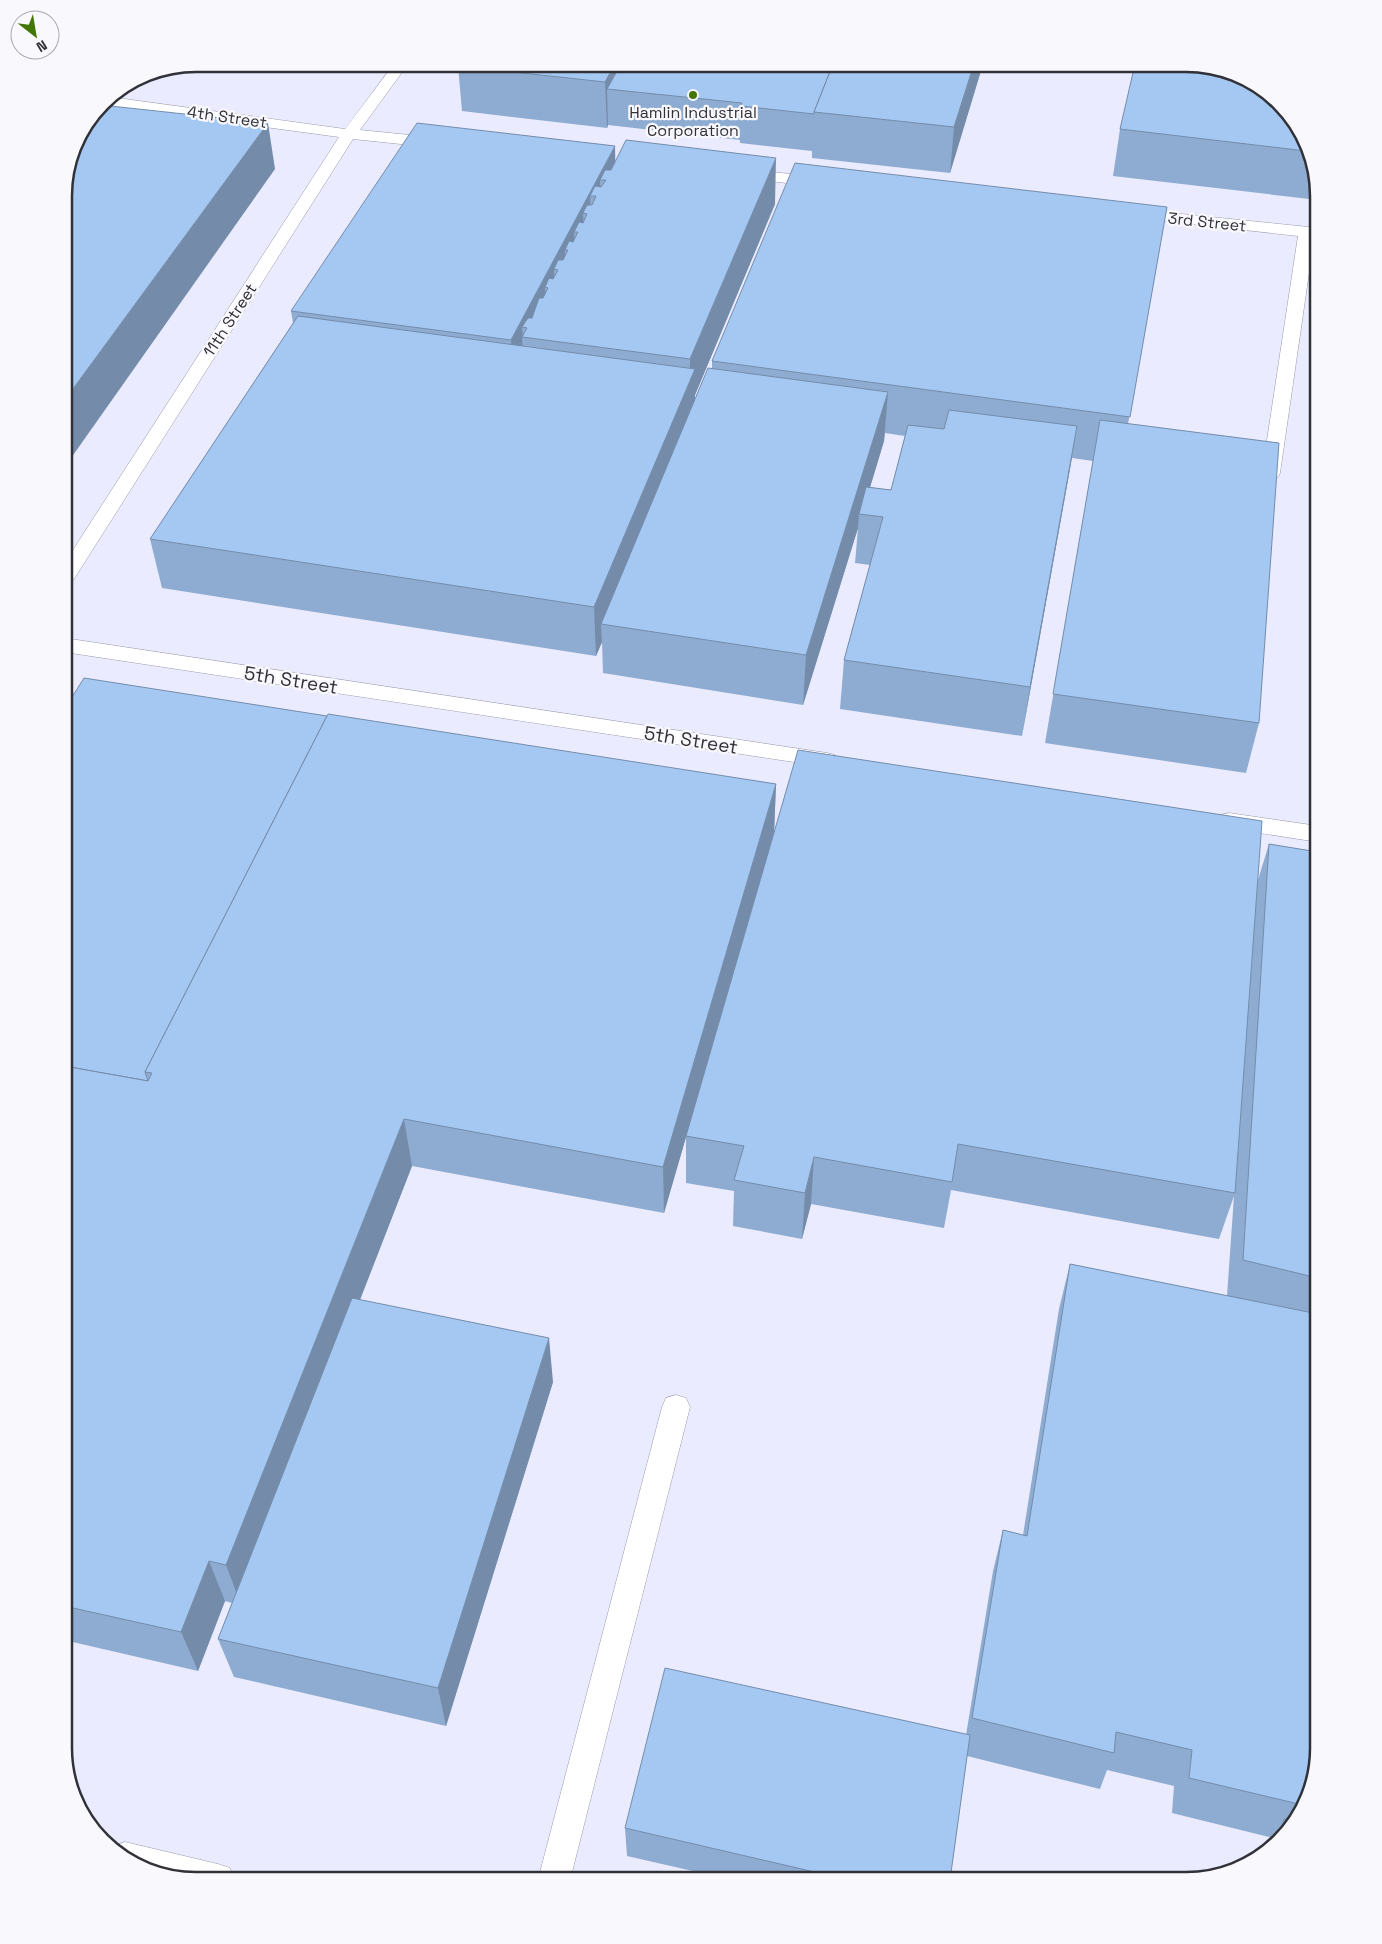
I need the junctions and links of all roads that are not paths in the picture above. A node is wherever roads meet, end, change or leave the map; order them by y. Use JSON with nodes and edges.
{"nodes":[{"id":1,"x":395,"y":72,"type":"edge"},
{"id":2,"x":116,"y":102,"type":"edge"},
{"id":3,"x":350,"y":134,"type":"junction"},
{"id":4,"x":458,"y":145,"type":"edge"},
{"id":5,"x":725,"y":172,"type":"edge"},
{"id":6,"x":833,"y":184,"type":"edge"},
{"id":7,"x":1120,"y":213,"type":"edge"},
{"id":8,"x":1310,"y":233,"type":"edge"},
{"id":9,"x":1310,"y":250,"type":"edge"},
{"id":10,"x":1271,"y":474,"type":"edge"},
{"id":11,"x":73,"y":565,"type":"edge"},
{"id":12,"x":73,"y":646,"type":"edge"},
{"id":13,"x":844,"y":763,"type":"edge"},
{"id":14,"x":1210,"y":818,"type":"edge"},
{"id":15,"x":1310,"y":833,"type":"edge"},
{"id":16,"x":676,"y":1407,"type":"dead end"},
{"id":17,"x":556,"y":1871,"type":"edge"}],
"edges":[{"from":1,"to":3,"type":"lane","name":"11th Street"},
{"from":2,"to":3,"type":"lane","name":"4th Street"},
{"from":3,"to":4,"type":"lane"},
{"from":3,"to":11,"type":"lane","name":"11th Street"},
{"from":5,"to":6,"type":"lane"},
{"from":7,"to":8,"type":"lane","name":"3rd Street"},
{"from":9,"to":10,"type":"lane"},
{"from":12,"to":13,"type":"lane","name":"5th Street"},
{"from":14,"to":15,"type":"lane"},
{"from":16,"to":17,"type":"lane"}]}
